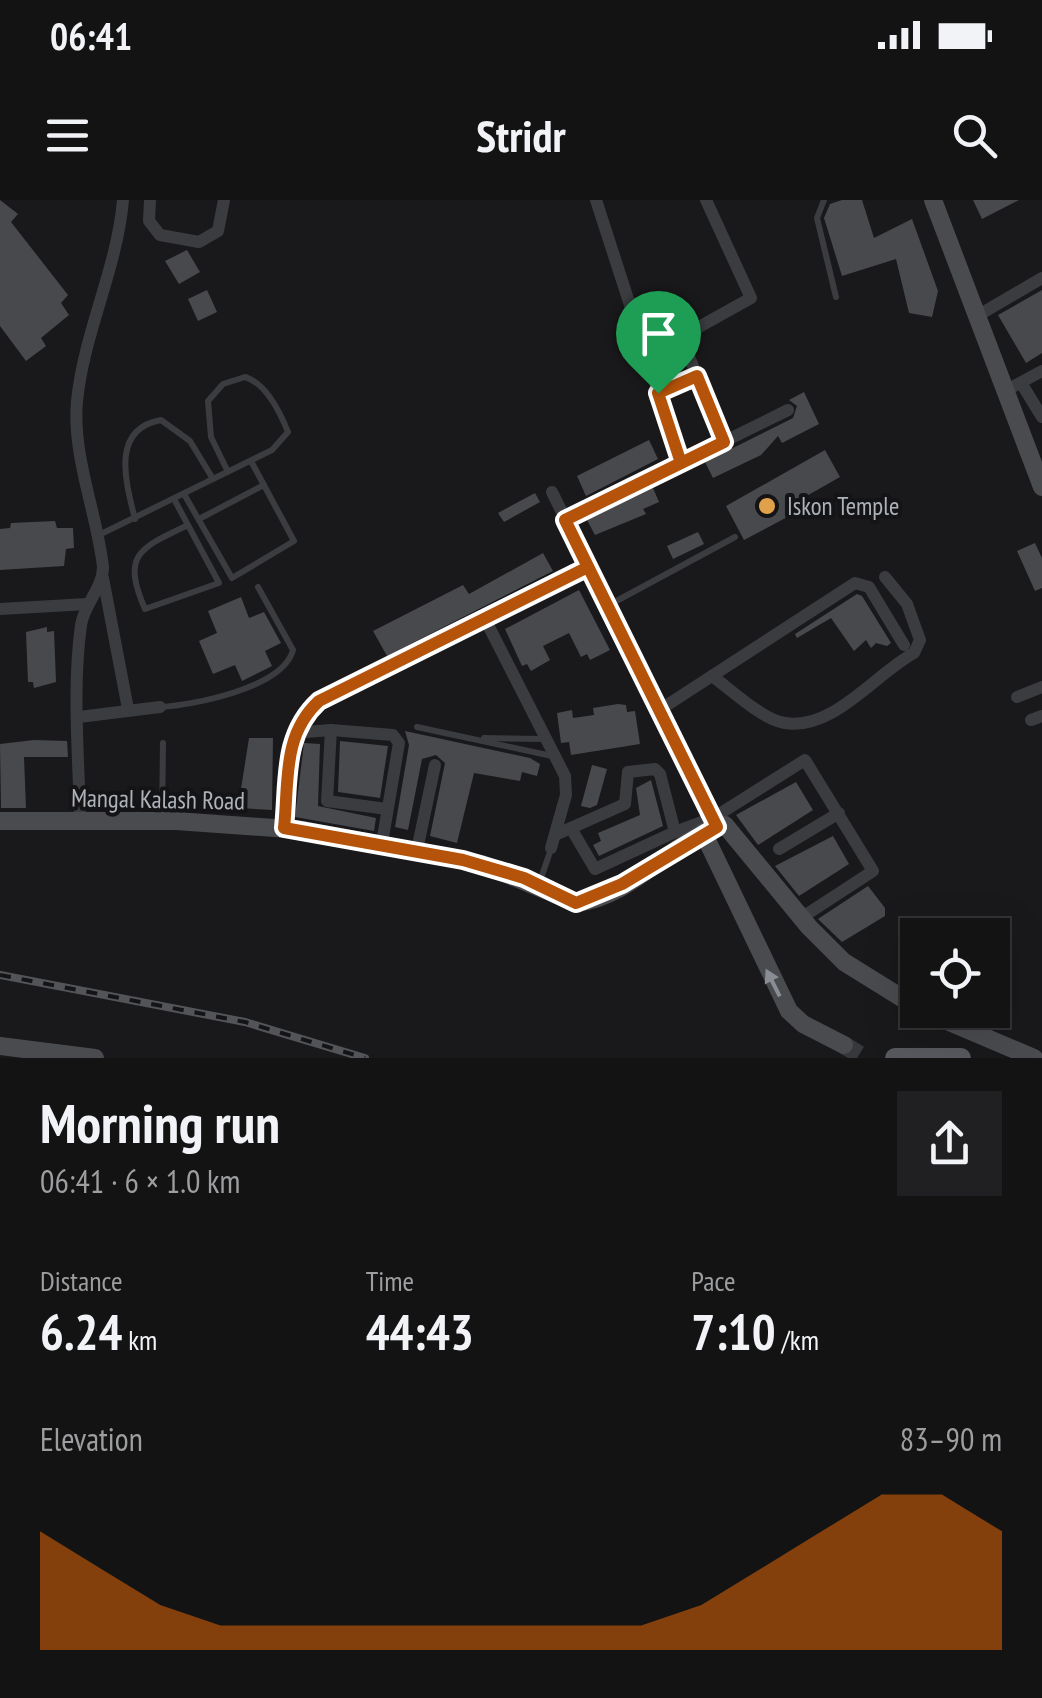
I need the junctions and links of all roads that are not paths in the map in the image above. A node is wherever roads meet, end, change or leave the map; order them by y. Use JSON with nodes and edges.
{"nodes":[{"id":1,"x":122,"y":200,"type":"edge"},
{"id":2,"x":150,"y":200,"type":"edge"},
{"id":3,"x":224,"y":200,"type":"edge"},
{"id":4,"x":596,"y":200,"type":"edge"},
{"id":5,"x":706,"y":200,"type":"edge"},
{"id":6,"x":824,"y":200,"type":"edge"},
{"id":7,"x":933,"y":200,"type":"edge"},
{"id":8,"x":1042,"y":278,"type":"edge"},
{"id":9,"x":836,"y":297,"type":"dead end"},
{"id":10,"x":977,"y":316,"type":"junction"},
{"id":11,"x":1042,"y":373,"type":"edge"},
{"id":12,"x":697,"y":376,"type":"junction"},
{"id":13,"x":1012,"y":391,"type":"junction"},
{"id":14,"x":658,"y":393,"type":"junction"},
{"id":15,"x":788,"y":410,"type":"dead end"},
{"id":16,"x":1042,"y":417,"type":"edge"},
{"id":17,"x":724,"y":442,"type":"junction"},
{"id":18,"x":251,"y":461,"type":"junction"},
{"id":19,"x":681,"y":463,"type":"junction"},
{"id":20,"x":228,"y":472,"type":"junction"},
{"id":21,"x":214,"y":480,"type":"junction"},
{"id":22,"x":264,"y":485,"type":"junction"},
{"id":23,"x":1042,"y":487,"type":"edge"},
{"id":24,"x":552,"y":492,"type":"dead end"},
{"id":25,"x":184,"y":494,"type":"junction"},
{"id":26,"x":174,"y":499,"type":"junction"},
{"id":27,"x":135,"y":518,"type":"junction"},
{"id":28,"x":198,"y":519,"type":"junction"},
{"id":29,"x":565,"y":520,"type":"junction"},
{"id":30,"x":188,"y":525,"type":"junction"},
{"id":31,"x":98,"y":536,"type":"junction"},
{"id":32,"x":735,"y":537,"type":"dead end"},
{"id":33,"x":588,"y":567,"type":"junction"},
{"id":34,"x":885,"y":577,"type":"dead end"},
{"id":35,"x":103,"y":578,"type":"junction"},
{"id":36,"x":258,"y":587,"type":"dead end"},
{"id":37,"x":87,"y":604,"type":"junction"},
{"id":38,"x":608,"y":606,"type":"junction"},
{"id":39,"x":0,"y":609,"type":"edge"},
{"id":40,"x":485,"y":620,"type":"junction"},
{"id":41,"x":904,"y":645,"type":"dead end"},
{"id":42,"x":712,"y":676,"type":"junction"},
{"id":43,"x":1042,"y":687,"type":"edge"},
{"id":44,"x":1017,"y":697,"type":"dead end"},
{"id":45,"x":160,"y":707,"type":"joint"},
{"id":46,"x":128,"y":709,"type":"junction"},
{"id":47,"x":661,"y":709,"type":"junction"},
{"id":48,"x":78,"y":718,"type":"junction"},
{"id":49,"x":416,"y":727,"type":"dead end"},
{"id":50,"x":332,"y":730,"type":"junction"},
{"id":51,"x":294,"y":733,"type":"junction"},
{"id":52,"x":484,"y":738,"type":"dead end"},
{"id":53,"x":548,"y":739,"type":"junction"},
{"id":54,"x":163,"y":743,"type":"dead end"},
{"id":55,"x":557,"y":757,"type":"junction"},
{"id":56,"x":435,"y":765,"type":"dead end"},
{"id":57,"x":387,"y":809,"type":"junction"},
{"id":58,"x":838,"y":813,"type":"junction"},
{"id":59,"x":0,"y":821,"type":"edge"},
{"id":60,"x":162,"y":821,"type":"junction"},
{"id":61,"x":80,"y":822,"type":"junction"},
{"id":62,"x":711,"y":826,"type":"junction"},
{"id":63,"x":284,"y":828,"type":"junction"},
{"id":64,"x":572,"y":830,"type":"junction"},
{"id":65,"x":676,"y":832,"type":"junction"},
{"id":66,"x":553,"y":841,"type":"junction"},
{"id":67,"x":382,"y":843,"type":"junction"},
{"id":68,"x":779,"y":849,"type":"dead end"},
{"id":69,"x":417,"y":850,"type":"junction"},
{"id":70,"x":538,"y":884,"type":"junction"},
{"id":71,"x":802,"y":918,"type":"junction"},
{"id":72,"x":900,"y":997,"type":"edge"},
{"id":73,"x":964,"y":1028,"type":"edge"},
{"id":74,"x":0,"y":1046,"type":"edge"},
{"id":75,"x":844,"y":1046,"type":"tunnel mouth"},
{"id":76,"x":95,"y":1058,"type":"edge"},
{"id":77,"x":895,"y":1058,"type":"edge"},
{"id":78,"x":961,"y":1058,"type":"edge"},
{"id":79,"x":1034,"y":1058,"type":"edge"}],
"edges":[{"from":1,"to":31,"type":"street"},
{"from":2,"to":3,"type":"street"},
{"from":4,"to":14,"type":"street"},
{"from":5,"to":12,"type":"street"},
{"from":6,"to":9,"type":"lane"},
{"from":7,"to":10,"type":"street"},
{"from":8,"to":10,"type":"street"},
{"from":10,"to":13,"type":"street"},
{"from":11,"to":13,"type":"street"},
{"from":12,"to":14,"type":"street"},
{"from":12,"to":17,"type":"street"},
{"from":13,"to":16,"type":"street"},
{"from":13,"to":23,"type":"street"},
{"from":14,"to":19,"type":"street"},
{"from":15,"to":17,"type":"street"},
{"from":17,"to":19,"type":"street"},
{"from":18,"to":20,"type":"lane"},
{"from":18,"to":20,"type":"lane"},
{"from":18,"to":22,"type":"lane"},
{"from":19,"to":29,"type":"street"},
{"from":20,"to":21,"type":"lane"},
{"from":21,"to":25,"type":"lane"},
{"from":21,"to":27,"type":"lane"},
{"from":22,"to":28,"type":"lane"},
{"from":22,"to":28,"type":"lane"},
{"from":24,"to":29,"type":"street"},
{"from":25,"to":26,"type":"lane"},
{"from":25,"to":28,"type":"lane"},
{"from":26,"to":27,"type":"lane"},
{"from":26,"to":30,"type":"lane"},
{"from":27,"to":31,"type":"lane"},
{"from":29,"to":33,"type":"street"},
{"from":30,"to":30,"type":"lane"},
{"from":31,"to":35,"type":"street"},
{"from":32,"to":38,"type":"lane"},
{"from":33,"to":38,"type":"street"},
{"from":33,"to":40,"type":"street"},
{"from":34,"to":42,"type":"street"},
{"from":35,"to":37,"type":"street"},
{"from":35,"to":46,"type":"street"},
{"from":36,"to":45,"type":"lane"},
{"from":37,"to":39,"type":"street"},
{"from":37,"to":48,"type":"street"},
{"from":38,"to":47,"type":"street"},
{"from":40,"to":51,"type":"street"},
{"from":40,"to":53,"type":"street"},
{"from":41,"to":42,"type":"street"},
{"from":42,"to":47,"type":"street"},
{"from":43,"to":44,"type":"street"},
{"from":45,"to":46,"type":"street"},
{"from":46,"to":48,"type":"street"},
{"from":47,"to":62,"type":"street"},
{"from":48,"to":61,"type":"street"},
{"from":49,"to":55,"type":"lane"},
{"from":50,"to":51,"type":"street"},
{"from":50,"to":57,"type":"street"},
{"from":50,"to":57,"type":"street"},
{"from":51,"to":63,"type":"street"},
{"from":52,"to":53,"type":"lane"},
{"from":53,"to":55,"type":"street"},
{"from":54,"to":60,"type":"lane"},
{"from":55,"to":66,"type":"street"},
{"from":56,"to":69,"type":"street"},
{"from":57,"to":67,"type":"street"},
{"from":58,"to":62,"type":"street"},
{"from":58,"to":68,"type":"street"},
{"from":58,"to":71,"type":"street"},
{"from":59,"to":61,"type":"street","name":"Mangal Kalash Road"},
{"from":60,"to":61,"type":"street","name":"Mangal Kalash Road"},
{"from":60,"to":63,"type":"street","name":"Mangal Kalash Road"},
{"from":62,"to":65,"type":"street"},
{"from":62,"to":70,"type":"street","name":"Mangal Kalash Road"},
{"from":62,"to":71,"type":"street"},
{"from":75,"to":62,"type":"street","one_way":true},
{"from":63,"to":67,"type":"street","name":"Mangal Kalash Road"},
{"from":64,"to":65,"type":"street"},
{"from":64,"to":65,"type":"street"},
{"from":64,"to":66,"type":"street"},
{"from":66,"to":70,"type":"lane"},
{"from":67,"to":69,"type":"street","name":"Mangal Kalash Road"},
{"from":69,"to":70,"type":"street","name":"Mangal Kalash Road"},
{"from":71,"to":72,"type":"street"},
{"from":73,"to":79,"type":"street"},
{"from":74,"to":76,"type":"street"},
{"from":77,"to":78,"type":"main road"}]}
